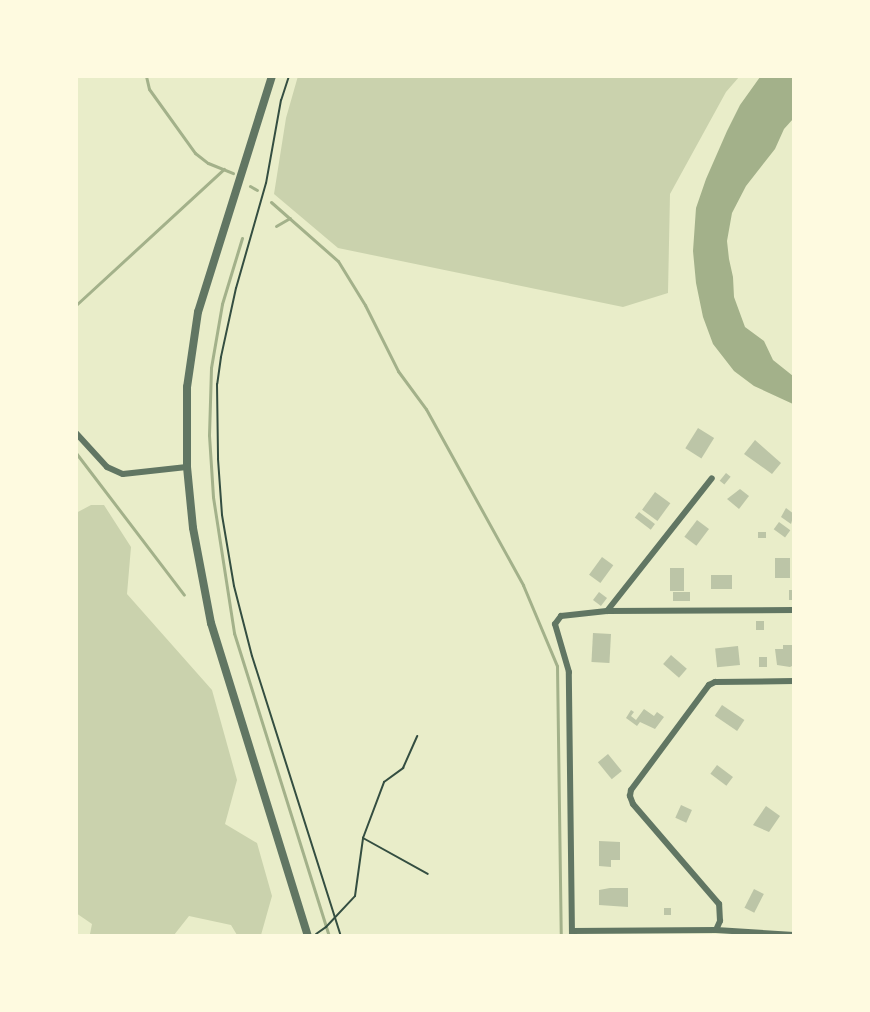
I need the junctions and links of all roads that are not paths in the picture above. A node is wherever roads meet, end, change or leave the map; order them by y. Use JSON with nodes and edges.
{"nodes":[{"id":1,"x":272,"y":76,"type":"edge"},
{"id":2,"x":76,"y":433,"type":"edge"},
{"id":3,"x":187,"y":467,"type":"junction"},
{"id":4,"x":712,"y":478,"type":"dead end"},
{"id":5,"x":794,"y":610,"type":"edge"},
{"id":6,"x":607,"y":611,"type":"junction"},
{"id":7,"x":794,"y":681,"type":"edge"},
{"id":8,"x":716,"y":930,"type":"junction"},
{"id":9,"x":572,"y":933,"type":"edge"},
{"id":10,"x":794,"y":935,"type":"edge"},
{"id":11,"x":308,"y":936,"type":"edge"}],
"edges":[{"from":1,"to":3,"type":"street"},
{"from":2,"to":3,"type":"street"},
{"from":3,"to":11,"type":"street"},
{"from":4,"to":6,"type":"street"},
{"from":5,"to":6,"type":"street"},
{"from":6,"to":9,"type":"street"},
{"from":7,"to":8,"type":"street"},
{"from":8,"to":9,"type":"street"},
{"from":8,"to":10,"type":"street"}]}
